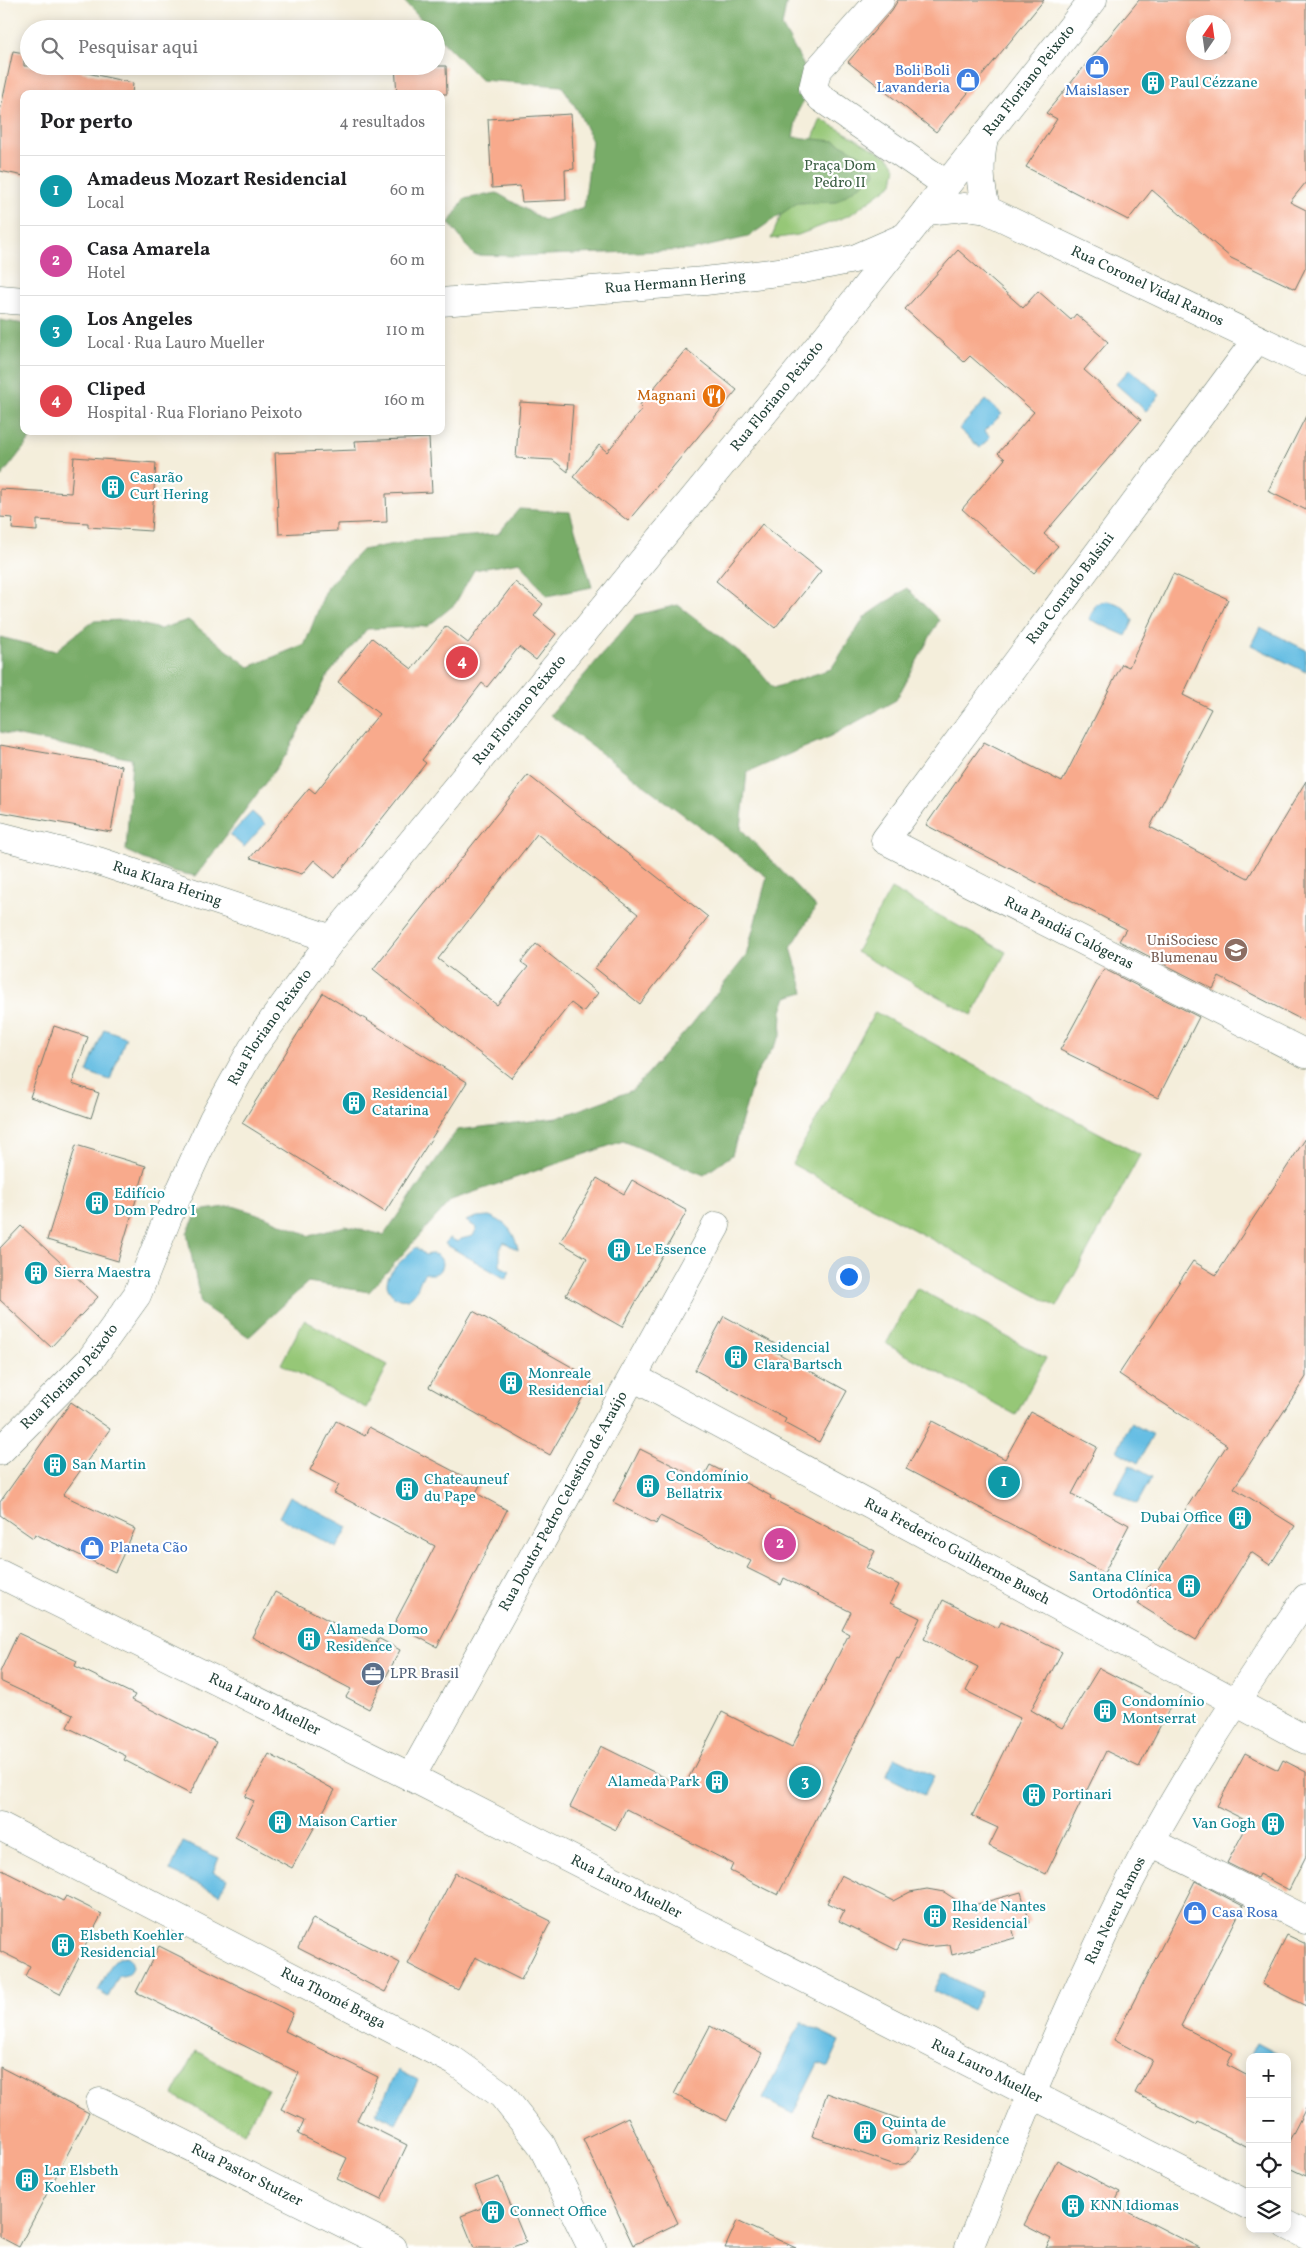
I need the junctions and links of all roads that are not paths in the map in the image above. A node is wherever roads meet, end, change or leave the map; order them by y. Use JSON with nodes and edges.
{"nodes":[{"id":1,"x":880,"y":0,"type":"edge"},
{"id":2,"x":1093,"y":0,"type":"edge"},
{"id":3,"x":984,"y":137,"type":"junction"},
{"id":4,"x":946,"y":184,"type":"junction"},
{"id":5,"x":987,"y":210,"type":"junction"},
{"id":6,"x":926,"y":212,"type":"junction"},
{"id":7,"x":904,"y":238,"type":"junction"},
{"id":8,"x":0,"y":299,"type":"edge"},
{"id":9,"x":20,"y":301,"type":"edge"},
{"id":10,"x":445,"y":302,"type":"edge"},
{"id":11,"x":1257,"y":339,"type":"junction"},
{"id":12,"x":1306,"y":362,"type":"edge"},
{"id":13,"x":0,"y":836,"type":"edge"},
{"id":14,"x":885,"y":840,"type":"joint"},
{"id":15,"x":332,"y":939,"type":"junction"},
{"id":16,"x":1306,"y":1054,"type":"edge"},
{"id":17,"x":716,"y":1226,"type":"dead end"},
{"id":18,"x":633,"y":1377,"type":"junction"},
{"id":19,"x":0,"y":1450,"type":"edge"},
{"id":20,"x":0,"y":1574,"type":"edge"},
{"id":21,"x":1306,"y":1598,"type":"edge"},
{"id":22,"x":1236,"y":1702,"type":"junction"},
{"id":23,"x":1306,"y":1740,"type":"edge"},
{"id":24,"x":411,"y":1777,"type":"junction"},
{"id":25,"x":0,"y":1826,"type":"edge"},
{"id":26,"x":1151,"y":1842,"type":"junction"},
{"id":27,"x":1306,"y":1920,"type":"edge"},
{"id":28,"x":1031,"y":2094,"type":"junction"},
{"id":29,"x":100,"y":2102,"type":"dead end"},
{"id":30,"x":1246,"y":2204,"type":"edge"},
{"id":31,"x":1291,"y":2227,"type":"edge"},
{"id":32,"x":1306,"y":2235,"type":"edge"},
{"id":33,"x":392,"y":2248,"type":"edge"},
{"id":34,"x":592,"y":2248,"type":"edge"},
{"id":35,"x":970,"y":2248,"type":"edge"}],
"edges":[{"from":1,"to":4,"type":"street"},
{"from":2,"to":3,"type":"street","name":"Rua Floriano Peixoto"},
{"from":3,"to":4,"type":"street","name":"Rua Floriano Peixoto"},
{"from":3,"to":5,"type":"street"},
{"from":4,"to":6,"type":"street","name":"Rua Floriano Peixoto"},
{"from":5,"to":6,"type":"street","name":"Rua Coronel Vidal Ramos"},
{"from":5,"to":11,"type":"street","name":"Rua Coronel Vidal Ramos"},
{"from":6,"to":7,"type":"street","name":"Rua Floriano Peixoto"},
{"from":7,"to":10,"type":"street","name":"Rua Hermann Hering"},
{"from":7,"to":15,"type":"street","name":"Rua Floriano Peixoto"},
{"from":8,"to":9,"type":"street"},
{"from":11,"to":12,"type":"street","name":"Rua Coronel Vidal Ramos"},
{"from":11,"to":14,"type":"street","name":"Rua Conrado Balsini"},
{"from":13,"to":15,"type":"street","name":"Rua Klara Hering"},
{"from":14,"to":16,"type":"street","name":"Rua Pandiá Calógeras"},
{"from":15,"to":19,"type":"street","name":"Rua Floriano Peixoto"},
{"from":17,"to":18,"type":"street","name":"Rua Doutor Pedro Celestino de Araújo"},
{"from":18,"to":22,"type":"street","name":"Rua Frederico Guilherme Busch"},
{"from":18,"to":24,"type":"street","name":"Rua Doutor Pedro Celestino de Araújo"},
{"from":20,"to":24,"type":"street","name":"Rua Lauro Mueller"},
{"from":21,"to":22,"type":"street","name":"Rua Nereu Ramos"},
{"from":22,"to":23,"type":"street","name":"Rua Frederico Guilherme Busch"},
{"from":22,"to":26,"type":"street","name":"Rua Nereu Ramos"},
{"from":24,"to":28,"type":"street","name":"Rua Lauro Mueller"},
{"from":25,"to":34,"type":"street","name":"Rua Thomé Braga"},
{"from":26,"to":27,"type":"street"},
{"from":26,"to":28,"type":"street","name":"Rua Nereu Ramos"},
{"from":28,"to":30,"type":"street","name":"Rua Lauro Mueller"},
{"from":28,"to":35,"type":"street","name":"Rua Nereu Ramos"},
{"from":29,"to":33,"type":"street","name":"Rua Pastor Stutzer"},
{"from":31,"to":32,"type":"street"}]}
